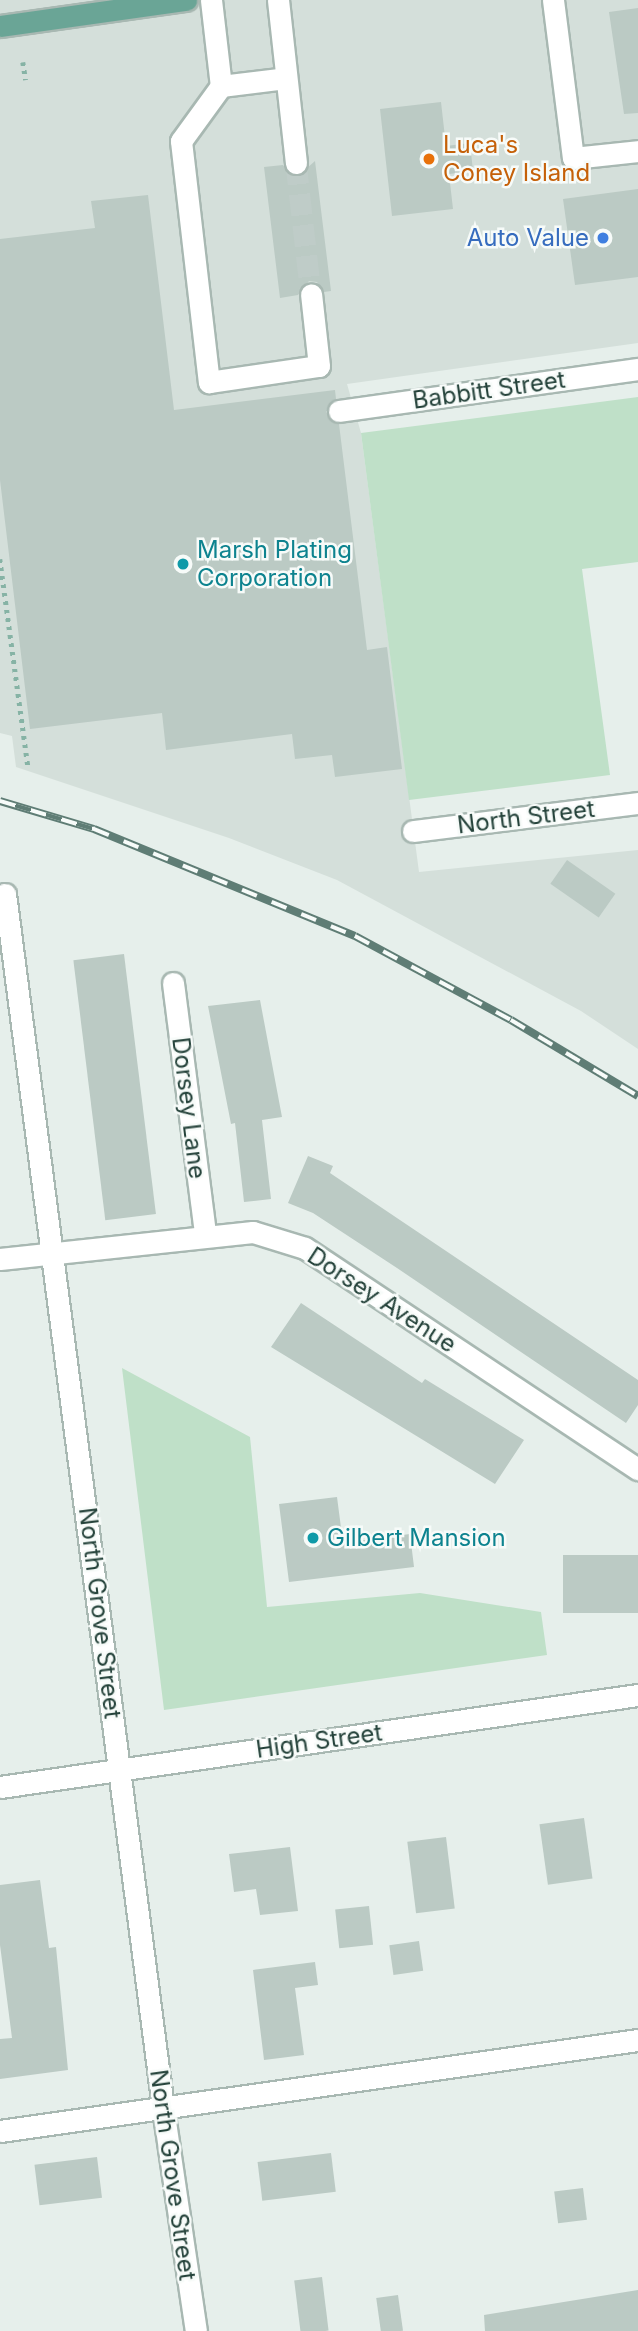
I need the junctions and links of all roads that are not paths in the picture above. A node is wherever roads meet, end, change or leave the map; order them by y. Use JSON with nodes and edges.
{"nodes":[{"id":1,"x":186,"y":0,"type":"edge"},
{"id":2,"x":211,"y":0,"type":"edge"},
{"id":3,"x":278,"y":0,"type":"edge"},
{"id":4,"x":553,"y":0,"type":"edge"},
{"id":5,"x":0,"y":26,"type":"edge"},
{"id":6,"x":286,"y":78,"type":"junction"},
{"id":7,"x":221,"y":86,"type":"junction"},
{"id":8,"x":638,"y":151,"type":"edge"},
{"id":9,"x":296,"y":163,"type":"tunnel mouth"},
{"id":10,"x":311,"y":294,"type":"tunnel mouth"},
{"id":11,"x":638,"y":369,"type":"edge"},
{"id":12,"x":339,"y":411,"type":"dead end"},
{"id":13,"x":638,"y":803,"type":"edge"},
{"id":14,"x":414,"y":831,"type":"dead end"},
{"id":15,"x":5,"y":894,"type":"dead end"},
{"id":16,"x":173,"y":983,"type":"dead end"},
{"id":17,"x":205,"y":1234,"type":"junction"},
{"id":18,"x":52,"y":1253,"type":"junction"},
{"id":19,"x":0,"y":1259,"type":"edge"},
{"id":20,"x":638,"y":1469,"type":"edge"},
{"id":21,"x":638,"y":1695,"type":"edge"},
{"id":22,"x":120,"y":1771,"type":"junction"},
{"id":23,"x":0,"y":1787,"type":"edge"},
{"id":24,"x":638,"y":2040,"type":"edge"},
{"id":25,"x":163,"y":2108,"type":"junction"},
{"id":26,"x":0,"y":2131,"type":"edge"},
{"id":27,"x":196,"y":2331,"type":"edge"}],
"edges":[{"from":1,"to":5,"type":"main road"},
{"from":2,"to":7,"type":"street"},
{"from":3,"to":6,"type":"street"},
{"from":4,"to":8,"type":"street"},
{"from":6,"to":7,"type":"street"},
{"from":6,"to":9,"type":"street"},
{"from":7,"to":10,"type":"street"},
{"from":11,"to":12,"type":"street","name":"Babbitt Street"},
{"from":13,"to":14,"type":"street","name":"North Street"},
{"from":15,"to":18,"type":"street","name":"North Grove Street"},
{"from":16,"to":17,"type":"street","name":"Dorsey Lane"},
{"from":17,"to":18,"type":"street","name":"Dorsey Avenue"},
{"from":17,"to":20,"type":"street","name":"Dorsey Avenue"},
{"from":18,"to":19,"type":"street","name":"Dorsey Avenue"},
{"from":18,"to":22,"type":"street","name":"North Grove Street"},
{"from":21,"to":22,"type":"street","name":"High Street"},
{"from":22,"to":23,"type":"street","name":"High Street"},
{"from":22,"to":25,"type":"street","name":"North Grove Street"},
{"from":24,"to":25,"type":"street"},
{"from":25,"to":26,"type":"street"},
{"from":25,"to":27,"type":"street","name":"North Grove Street"}]}
